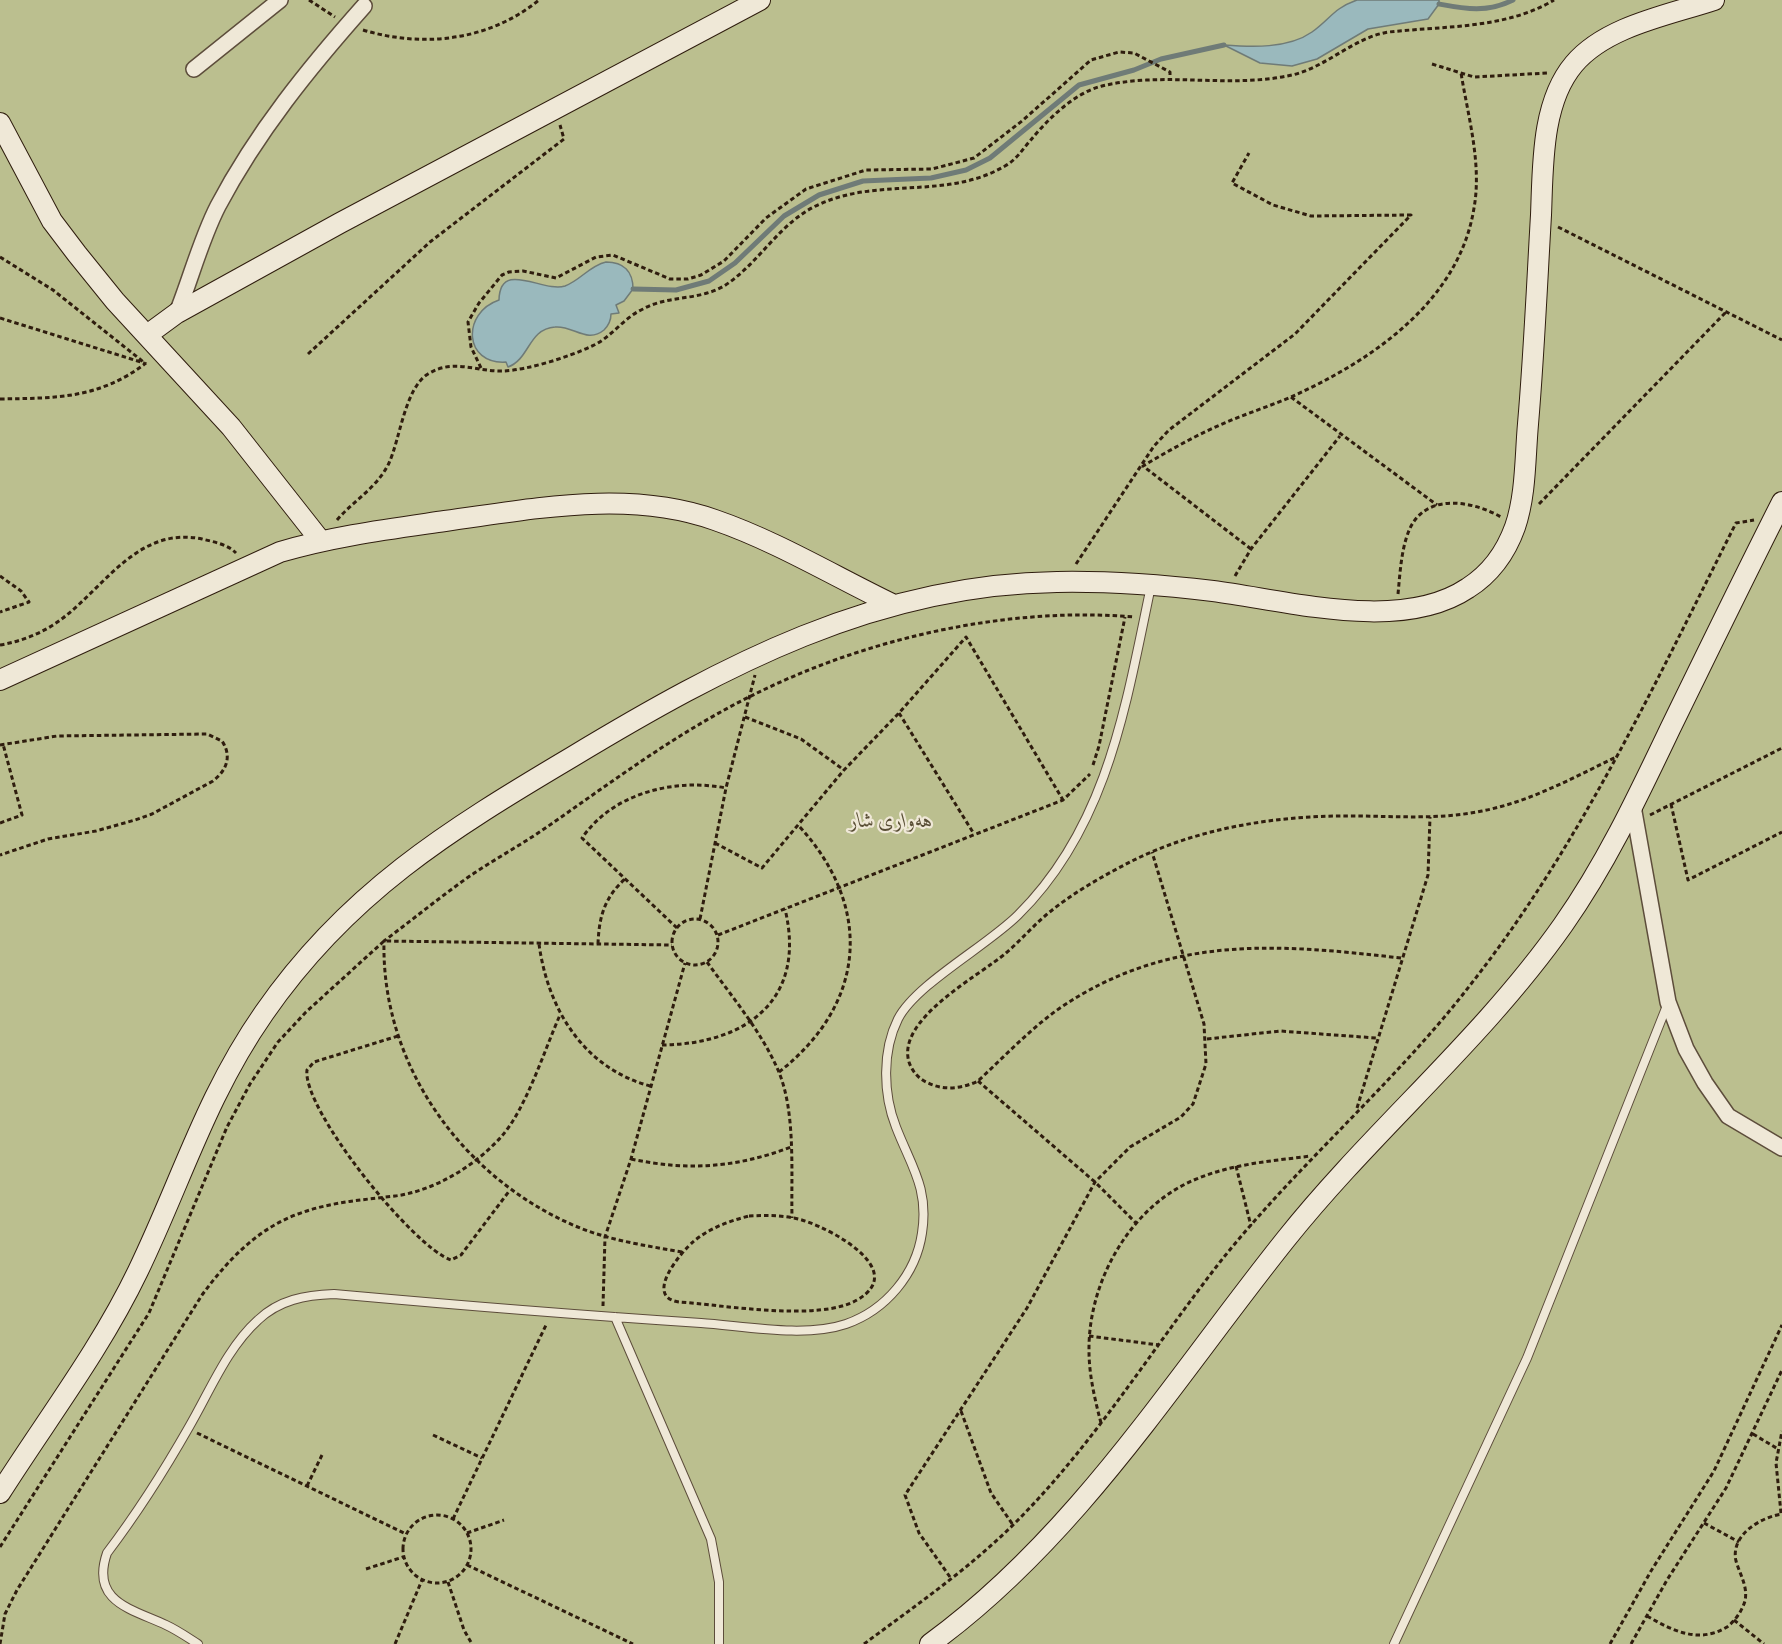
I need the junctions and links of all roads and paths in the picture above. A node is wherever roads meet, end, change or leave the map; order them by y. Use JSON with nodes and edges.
{"nodes":[{"id":1,"x":280,"y":0,"type":"edge"},
{"id":2,"x":309,"y":0,"type":"edge"},
{"id":3,"x":539,"y":0,"type":"edge"},
{"id":4,"x":760,"y":0,"type":"edge"},
{"id":5,"x":1554,"y":0,"type":"edge"},
{"id":6,"x":1714,"y":0,"type":"edge"},
{"id":7,"x":364,"y":6,"type":"dead end"},
{"id":8,"x":348,"y":24,"type":"junction"},
{"id":9,"x":1432,"y":64,"type":"dead end"},
{"id":10,"x":194,"y":69,"type":"dead end"},
{"id":11,"x":1567,"y":72,"type":"junction"},
{"id":12,"x":1461,"y":73,"type":"junction"},
{"id":13,"x":1170,"y":79,"type":"junction"},
{"id":14,"x":554,"y":109,"type":"junction"},
{"id":15,"x":0,"y":123,"type":"edge"},
{"id":16,"x":1249,"y":153,"type":"dead end"},
{"id":17,"x":1540,"y":218,"type":"junction"},
{"id":18,"x":0,"y":257,"type":"edge"},
{"id":19,"x":1726,"y":312,"type":"junction"},
{"id":20,"x":177,"y":313,"type":"junction"},
{"id":21,"x":0,"y":318,"type":"edge"},
{"id":22,"x":147,"y":335,"type":"junction"},
{"id":23,"x":1782,"y":340,"type":"edge"},
{"id":24,"x":161,"y":350,"type":"junction"},
{"id":25,"x":308,"y":354,"type":"dead end"},
{"id":26,"x":146,"y":364,"type":"junction"},
{"id":27,"x":481,"y":368,"type":"junction"},
{"id":28,"x":1290,"y":397,"type":"junction"},
{"id":29,"x":0,"y":399,"type":"edge"},
{"id":30,"x":1340,"y":436,"type":"junction"},
{"id":31,"x":1143,"y":466,"type":"junction"},
{"id":32,"x":1539,"y":504,"type":"dead end"},
{"id":33,"x":1437,"y":505,"type":"junction"},
{"id":34,"x":1778,"y":510,"type":"edge"},
{"id":35,"x":1515,"y":525,"type":"junction"},
{"id":36,"x":320,"y":540,"type":"junction"},
{"id":37,"x":1251,"y":549,"type":"junction"},
{"id":38,"x":243,"y":568,"type":"junction"},
{"id":39,"x":0,"y":576,"type":"edge"},
{"id":40,"x":1063,"y":582,"type":"junction"},
{"id":41,"x":1151,"y":584,"type":"junction"},
{"id":42,"x":1224,"y":593,"type":"junction"},
{"id":43,"x":892,"y":604,"type":"junction"},
{"id":44,"x":1395,"y":611,"type":"junction"},
{"id":45,"x":0,"y":612,"type":"edge"},
{"id":46,"x":1125,"y":617,"type":"dead end"},
{"id":47,"x":1144,"y":618,"type":"junction"},
{"id":48,"x":0,"y":645,"type":"edge"},
{"id":49,"x":0,"y":680,"type":"edge"},
{"id":50,"x":750,"y":696,"type":"junction"},
{"id":51,"x":899,"y":713,"type":"junction"},
{"id":52,"x":745,"y":717,"type":"junction"},
{"id":53,"x":1,"y":745,"type":"edge"},
{"id":54,"x":1782,"y":748,"type":"edge"},
{"id":55,"x":1617,"y":756,"type":"junction"},
{"id":56,"x":844,"y":770,"type":"junction"},
{"id":57,"x":726,"y":788,"type":"junction"},
{"id":58,"x":1063,"y":800,"type":"junction"},
{"id":59,"x":1671,"y":804,"type":"junction"},
{"id":60,"x":1634,"y":814,"type":"junction"},
{"id":61,"x":1430,"y":817,"type":"junction"},
{"id":62,"x":0,"y":823,"type":"edge"},
{"id":63,"x":799,"y":826,"type":"junction"},
{"id":64,"x":1782,"y":832,"type":"edge"},
{"id":65,"x":974,"y":834,"type":"junction"},
{"id":66,"x":715,"y":843,"type":"junction"},
{"id":67,"x":1152,"y":852,"type":"junction"},
{"id":68,"x":0,"y":855,"type":"edge"},
{"id":69,"x":626,"y":879,"type":"junction"},
{"id":70,"x":839,"y":887,"type":"junction"},
{"id":71,"x":785,"y":909,"type":"junction"},
{"id":72,"x":700,"y":919,"type":"junction"},
{"id":73,"x":677,"y":928,"type":"junction"},
{"id":74,"x":717,"y":935,"type":"junction"},
{"id":75,"x":384,"y":941,"type":"junction"},
{"id":76,"x":539,"y":944,"type":"junction"},
{"id":77,"x":598,"y":944,"type":"junction"},
{"id":78,"x":672,"y":945,"type":"junction"},
{"id":79,"x":1184,"y":955,"type":"junction"},
{"id":80,"x":1401,"y":958,"type":"junction"},
{"id":81,"x":707,"y":962,"type":"junction"},
{"id":82,"x":685,"y":963,"type":"junction"},
{"id":83,"x":1668,"y":1002,"type":"junction"},
{"id":84,"x":750,"y":1022,"type":"junction"},
{"id":85,"x":398,"y":1036,"type":"junction"},
{"id":86,"x":1376,"y":1038,"type":"junction"},
{"id":87,"x":1207,"y":1039,"type":"junction"},
{"id":88,"x":662,"y":1045,"type":"junction"},
{"id":89,"x":779,"y":1072,"type":"junction"},
{"id":90,"x":978,"y":1081,"type":"junction"},
{"id":91,"x":650,"y":1086,"type":"junction"},
{"id":92,"x":1357,"y":1110,"type":"junction"},
{"id":93,"x":790,"y":1147,"type":"junction"},
{"id":94,"x":1782,"y":1148,"type":"edge"},
{"id":95,"x":1312,"y":1156,"type":"junction"},
{"id":96,"x":631,"y":1159,"type":"junction"},
{"id":97,"x":1236,"y":1166,"type":"junction"},
{"id":98,"x":1095,"y":1182,"type":"junction"},
{"id":99,"x":510,"y":1190,"type":"junction"},
{"id":100,"x":792,"y":1218,"type":"junction"},
{"id":101,"x":1136,"y":1223,"type":"junction"},
{"id":102,"x":1251,"y":1226,"type":"junction"},
{"id":103,"x":605,"y":1237,"type":"junction"},
{"id":104,"x":682,"y":1252,"type":"junction"},
{"id":105,"x":551,"y":1313,"type":"junction"},
{"id":106,"x":603,"y":1317,"type":"junction"},
{"id":107,"x":615,"y":1317,"type":"junction"},
{"id":108,"x":1782,"y":1325,"type":"edge"},
{"id":109,"x":1089,"y":1336,"type":"junction"},
{"id":110,"x":1159,"y":1345,"type":"junction"},
{"id":111,"x":1782,"y":1370,"type":"edge"},
{"id":112,"x":961,"y":1411,"type":"junction"},
{"id":113,"x":1101,"y":1424,"type":"junction"},
{"id":114,"x":188,"y":1428,"type":"junction"},
{"id":115,"x":1782,"y":1431,"type":"edge"},
{"id":116,"x":1753,"y":1434,"type":"junction"},
{"id":117,"x":433,"y":1436,"type":"dead end"},
{"id":118,"x":1778,"y":1449,"type":"junction"},
{"id":119,"x":322,"y":1455,"type":"dead end"},
{"id":120,"x":482,"y":1458,"type":"junction"},
{"id":121,"x":307,"y":1486,"type":"junction"},
{"id":122,"x":0,"y":1493,"type":"edge"},
{"id":123,"x":1782,"y":1514,"type":"edge"},
{"id":124,"x":453,"y":1519,"type":"junction"},
{"id":125,"x":504,"y":1520,"type":"dead end"},
{"id":126,"x":1704,"y":1523,"type":"junction"},
{"id":127,"x":1013,"y":1525,"type":"junction"},
{"id":128,"x":467,"y":1533,"type":"junction"},
{"id":129,"x":406,"y":1534,"type":"junction"},
{"id":130,"x":1739,"y":1542,"type":"junction"},
{"id":131,"x":0,"y":1547,"type":"edge"},
{"id":132,"x":403,"y":1557,"type":"junction"},
{"id":133,"x":467,"y":1565,"type":"junction"},
{"id":134,"x":366,"y":1569,"type":"dead end"},
{"id":135,"x":950,"y":1577,"type":"junction"},
{"id":136,"x":422,"y":1580,"type":"junction"},
{"id":137,"x":448,"y":1581,"type":"junction"},
{"id":138,"x":1647,"y":1616,"type":"junction"},
{"id":139,"x":1734,"y":1620,"type":"junction"},
{"id":140,"x":198,"y":1644,"type":"edge"},
{"id":141,"x":395,"y":1644,"type":"edge"},
{"id":142,"x":472,"y":1644,"type":"edge"},
{"id":143,"x":633,"y":1644,"type":"edge"},
{"id":144,"x":719,"y":1644,"type":"edge"},
{"id":145,"x":864,"y":1644,"type":"edge"},
{"id":146,"x":930,"y":1644,"type":"edge"},
{"id":147,"x":1394,"y":1644,"type":"edge"},
{"id":148,"x":1610,"y":1644,"type":"edge"},
{"id":149,"x":1631,"y":1644,"type":"edge"},
{"id":150,"x":1764,"y":1644,"type":"edge"}],
"edges":[{"from":1,"to":10,"type":"street"},
{"from":2,"to":8,"type":"path"},
{"from":3,"to":8,"type":"path"},
{"from":4,"to":14,"type":"street"},
{"from":5,"to":13,"type":"path"},
{"from":6,"to":11,"type":"street"},
{"from":7,"to":8,"type":"street"},
{"from":8,"to":20,"type":"street"},
{"from":9,"to":12,"type":"path"},
{"from":11,"to":12,"type":"path"},
{"from":11,"to":17,"type":"street"},
{"from":12,"to":28,"type":"path"},
{"from":13,"to":27,"type":"path"},
{"from":13,"to":27,"type":"path"},
{"from":14,"to":20,"type":"street"},
{"from":14,"to":25,"type":"path"},
{"from":15,"to":22,"type":"street"},
{"from":16,"to":31,"type":"path"},
{"from":17,"to":19,"type":"path"},
{"from":17,"to":35,"type":"street"},
{"from":18,"to":26,"type":"path"},
{"from":19,"to":23,"type":"path"},
{"from":19,"to":32,"type":"path"},
{"from":20,"to":22,"type":"street"},
{"from":21,"to":26,"type":"path"},
{"from":22,"to":24,"type":"street"},
{"from":24,"to":26,"type":"path"},
{"from":24,"to":36,"type":"street"},
{"from":26,"to":29,"type":"path"},
{"from":27,"to":36,"type":"path"},
{"from":28,"to":30,"type":"path"},
{"from":28,"to":31,"type":"path"},
{"from":30,"to":33,"type":"path"},
{"from":30,"to":37,"type":"path"},
{"from":31,"to":37,"type":"path"},
{"from":31,"to":40,"type":"path"},
{"from":33,"to":35,"type":"path"},
{"from":33,"to":44,"type":"path"},
{"from":34,"to":55,"type":"path"},
{"from":34,"to":60,"type":"street"},
{"from":35,"to":44,"type":"street"},
{"from":36,"to":38,"type":"street"},
{"from":36,"to":43,"type":"street"},
{"from":37,"to":42,"type":"path"},
{"from":38,"to":48,"type":"path"},
{"from":38,"to":49,"type":"street"},
{"from":39,"to":45,"type":"path"},
{"from":40,"to":41,"type":"street"},
{"from":40,"to":43,"type":"street"},
{"from":41,"to":42,"type":"street"},
{"from":41,"to":47,"type":"lane"},
{"from":42,"to":44,"type":"street"},
{"from":43,"to":122,"type":"street"},
{"from":46,"to":58,"type":"path"},
{"from":47,"to":50,"type":"path"},
{"from":47,"to":107,"type":"lane"},
{"from":50,"to":52,"type":"path"},
{"from":50,"to":75,"type":"path"},
{"from":51,"to":56,"type":"path"},
{"from":51,"to":58,"type":"path"},
{"from":51,"to":65,"type":"path"},
{"from":52,"to":56,"type":"path"},
{"from":52,"to":57,"type":"path"},
{"from":53,"to":62,"type":"path"},
{"from":53,"to":68,"type":"path"},
{"from":54,"to":59,"type":"path"},
{"from":55,"to":61,"type":"path"},
{"from":55,"to":92,"type":"path"},
{"from":56,"to":63,"type":"path"},
{"from":57,"to":66,"type":"path"},
{"from":57,"to":69,"type":"path"},
{"from":58,"to":65,"type":"path"},
{"from":59,"to":60,"type":"path"},
{"from":59,"to":64,"type":"path"},
{"from":60,"to":83,"type":"street"},
{"from":60,"to":146,"type":"street"},
{"from":61,"to":67,"type":"path"},
{"from":61,"to":80,"type":"path"},
{"from":63,"to":66,"type":"path"},
{"from":63,"to":70,"type":"path"},
{"from":65,"to":70,"type":"path"},
{"from":66,"to":72,"type":"path"},
{"from":67,"to":79,"type":"path"},
{"from":67,"to":90,"type":"path"},
{"from":69,"to":73,"type":"path"},
{"from":69,"to":77,"type":"path"},
{"from":70,"to":71,"type":"path"},
{"from":70,"to":89,"type":"path"},
{"from":71,"to":74,"type":"path"},
{"from":71,"to":84,"type":"path"},
{"from":72,"to":73,"type":"path"},
{"from":72,"to":74,"type":"path"},
{"from":73,"to":78,"type":"path"},
{"from":74,"to":81,"type":"path"},
{"from":75,"to":76,"type":"path"},
{"from":75,"to":85,"type":"path"},
{"from":75,"to":131,"type":"path"},
{"from":76,"to":77,"type":"path"},
{"from":76,"to":91,"type":"path"},
{"from":77,"to":78,"type":"path"},
{"from":78,"to":82,"type":"path"},
{"from":79,"to":80,"type":"path"},
{"from":79,"to":87,"type":"path"},
{"from":79,"to":90,"type":"path"},
{"from":80,"to":86,"type":"path"},
{"from":81,"to":82,"type":"path"},
{"from":81,"to":84,"type":"path"},
{"from":82,"to":88,"type":"path"},
{"from":83,"to":94,"type":"street"},
{"from":83,"to":147,"type":"lane"},
{"from":84,"to":88,"type":"path"},
{"from":84,"to":89,"type":"path"},
{"from":85,"to":99,"type":"path"},
{"from":85,"to":99,"type":"path"},
{"from":86,"to":87,"type":"path"},
{"from":86,"to":92,"type":"path"},
{"from":87,"to":98,"type":"path"},
{"from":88,"to":91,"type":"path"},
{"from":89,"to":93,"type":"path"},
{"from":90,"to":98,"type":"path"},
{"from":91,"to":96,"type":"path"},
{"from":92,"to":95,"type":"path"},
{"from":93,"to":96,"type":"path"},
{"from":93,"to":100,"type":"path"},
{"from":95,"to":97,"type":"path"},
{"from":95,"to":102,"type":"path"},
{"from":96,"to":103,"type":"path"},
{"from":97,"to":101,"type":"path"},
{"from":97,"to":102,"type":"path"},
{"from":98,"to":101,"type":"path"},
{"from":98,"to":112,"type":"path"},
{"from":99,"to":103,"type":"path"},
{"from":100,"to":104,"type":"path"},
{"from":100,"to":104,"type":"path"},
{"from":101,"to":109,"type":"path"},
{"from":102,"to":110,"type":"path"},
{"from":103,"to":104,"type":"path"},
{"from":103,"to":106,"type":"path"},
{"from":105,"to":106,"type":"lane"},
{"from":105,"to":114,"type":"lane"},
{"from":105,"to":120,"type":"path"},
{"from":106,"to":107,"type":"lane"},
{"from":107,"to":144,"type":"lane"},
{"from":108,"to":148,"type":"path"},
{"from":109,"to":110,"type":"path"},
{"from":109,"to":113,"type":"path"},
{"from":110,"to":113,"type":"path"},
{"from":111,"to":116,"type":"path"},
{"from":112,"to":127,"type":"path"},
{"from":112,"to":135,"type":"path"},
{"from":113,"to":127,"type":"path"},
{"from":114,"to":121,"type":"path"},
{"from":114,"to":140,"type":"lane"},
{"from":115,"to":118,"type":"path"},
{"from":116,"to":118,"type":"path"},
{"from":116,"to":126,"type":"path"},
{"from":117,"to":120,"type":"path"},
{"from":118,"to":123,"type":"path"},
{"from":119,"to":121,"type":"path"},
{"from":120,"to":124,"type":"path"},
{"from":121,"to":129,"type":"path"},
{"from":123,"to":130,"type":"path"},
{"from":124,"to":128,"type":"path"},
{"from":124,"to":129,"type":"path"},
{"from":125,"to":128,"type":"path"},
{"from":126,"to":130,"type":"path"},
{"from":126,"to":138,"type":"path"},
{"from":127,"to":135,"type":"path"},
{"from":128,"to":133,"type":"path"},
{"from":129,"to":132,"type":"path"},
{"from":130,"to":139,"type":"path"},
{"from":132,"to":134,"type":"path"},
{"from":132,"to":136,"type":"path"},
{"from":133,"to":137,"type":"path"},
{"from":133,"to":143,"type":"path"},
{"from":135,"to":145,"type":"path"},
{"from":136,"to":137,"type":"path"},
{"from":136,"to":141,"type":"path"},
{"from":137,"to":142,"type":"path"},
{"from":138,"to":139,"type":"path"},
{"from":138,"to":149,"type":"path"},
{"from":139,"to":150,"type":"path"}]}
